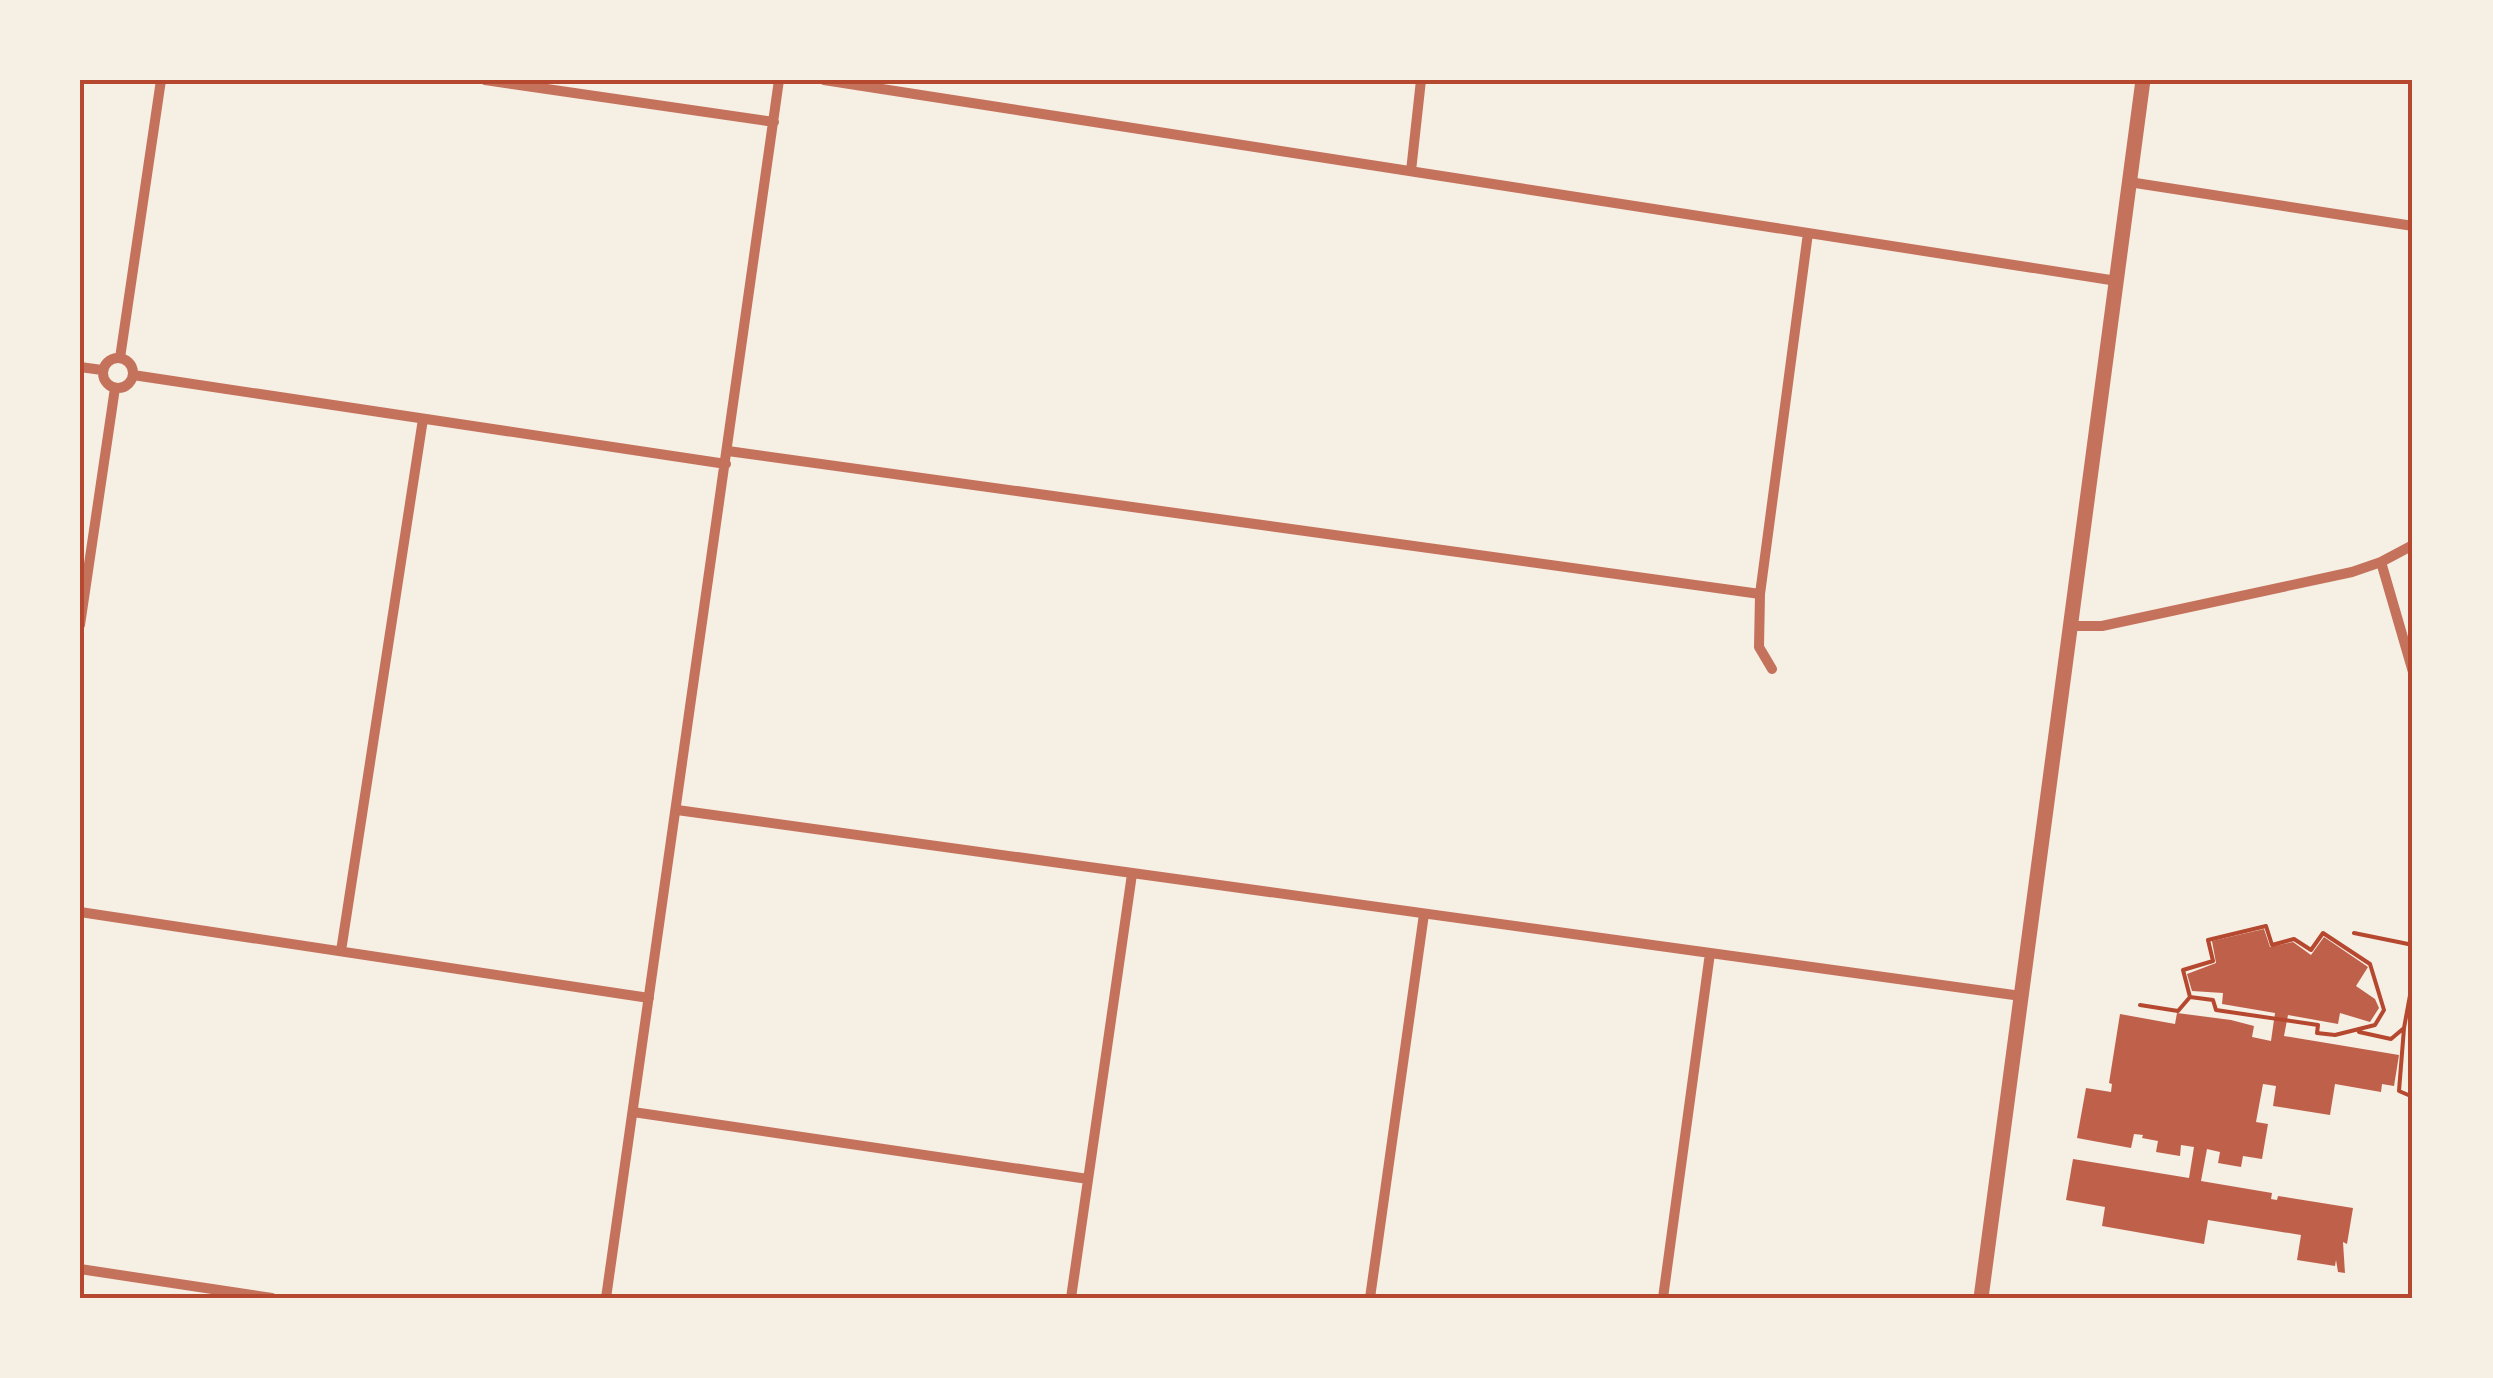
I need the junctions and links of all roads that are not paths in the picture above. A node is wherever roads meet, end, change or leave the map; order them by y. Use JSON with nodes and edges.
{"nodes":[{"id":1,"x":161,"y":80,"type":"edge"},
{"id":2,"x":485,"y":80,"type":"edge"},
{"id":3,"x":779,"y":80,"type":"edge"},
{"id":4,"x":824,"y":80,"type":"edge"},
{"id":5,"x":1422,"y":80,"type":"edge"},
{"id":6,"x":2142,"y":80,"type":"edge"},
{"id":7,"x":774,"y":122,"type":"junction"},
{"id":8,"x":1410,"y":171,"type":"junction"},
{"id":9,"x":2129,"y":182,"type":"junction"},
{"id":10,"x":2413,"y":226,"type":"edge"},
{"id":11,"x":1808,"y":233,"type":"junction"},
{"id":12,"x":2117,"y":280,"type":"junction"},
{"id":13,"x":120,"y":358,"type":"junction"},
{"id":14,"x":80,"y":367,"type":"edge"},
{"id":15,"x":102,"y":370,"type":"junction"},
{"id":16,"x":133,"y":375,"type":"junction"},
{"id":17,"x":115,"y":388,"type":"junction"},
{"id":18,"x":423,"y":418,"type":"junction"},
{"id":19,"x":728,"y":451,"type":"junction"},
{"id":20,"x":726,"y":464,"type":"junction"},
{"id":21,"x":2413,"y":545,"type":"edge"},
{"id":22,"x":2381,"y":562,"type":"junction"},
{"id":23,"x":1760,"y":594,"type":"junction"},
{"id":24,"x":80,"y":625,"type":"edge"},
{"id":25,"x":2072,"y":626,"type":"junction"},
{"id":26,"x":1772,"y":669,"type":"dead end"},
{"id":27,"x":2413,"y":672,"type":"edge"},
{"id":28,"x":678,"y":810,"type":"junction"},
{"id":29,"x":1132,"y":874,"type":"junction"},
{"id":30,"x":80,"y":912,"type":"edge"},
{"id":31,"x":1424,"y":914,"type":"junction"},
{"id":32,"x":341,"y":951,"type":"junction"},
{"id":33,"x":1710,"y":954,"type":"junction"},
{"id":34,"x":2021,"y":996,"type":"junction"},
{"id":35,"x":649,"y":998,"type":"junction"},
{"id":36,"x":633,"y":1112,"type":"junction"},
{"id":37,"x":1088,"y":1179,"type":"junction"},
{"id":38,"x":80,"y":1269,"type":"edge"},
{"id":39,"x":272,"y":1298,"type":"edge"},
{"id":40,"x":606,"y":1298,"type":"edge"},
{"id":41,"x":1071,"y":1298,"type":"edge"},
{"id":42,"x":1370,"y":1298,"type":"edge"},
{"id":43,"x":1663,"y":1298,"type":"edge"},
{"id":44,"x":1981,"y":1298,"type":"edge"}],
"edges":[{"from":1,"to":13,"type":"street"},
{"from":2,"to":7,"type":"street"},
{"from":3,"to":7,"type":"street"},
{"from":4,"to":8,"type":"street"},
{"from":5,"to":8,"type":"street"},
{"from":6,"to":9,"type":"street"},
{"from":7,"to":19,"type":"street"},
{"from":8,"to":11,"type":"street"},
{"from":9,"to":10,"type":"street"},
{"from":9,"to":12,"type":"street"},
{"from":11,"to":12,"type":"street"},
{"from":11,"to":23,"type":"street"},
{"from":12,"to":25,"type":"street"},
{"from":13,"to":15,"type":"street"},
{"from":13,"to":16,"type":"street"},
{"from":14,"to":15,"type":"street"},
{"from":15,"to":17,"type":"street"},
{"from":16,"to":17,"type":"street"},
{"from":16,"to":18,"type":"street"},
{"from":17,"to":24,"type":"street"},
{"from":18,"to":20,"type":"street"},
{"from":18,"to":32,"type":"street"},
{"from":19,"to":20,"type":"street"},
{"from":19,"to":23,"type":"street"},
{"from":20,"to":28,"type":"street"},
{"from":21,"to":22,"type":"street"},
{"from":22,"to":25,"type":"street"},
{"from":22,"to":27,"type":"street"},
{"from":23,"to":26,"type":"street"},
{"from":25,"to":34,"type":"street"},
{"from":28,"to":29,"type":"street"},
{"from":28,"to":35,"type":"street"},
{"from":29,"to":31,"type":"street"},
{"from":29,"to":37,"type":"street"},
{"from":30,"to":32,"type":"street"},
{"from":31,"to":33,"type":"street"},
{"from":31,"to":42,"type":"street"},
{"from":32,"to":35,"type":"street"},
{"from":33,"to":34,"type":"street"},
{"from":33,"to":43,"type":"street"},
{"from":34,"to":44,"type":"street"},
{"from":35,"to":36,"type":"street"},
{"from":36,"to":37,"type":"street"},
{"from":36,"to":40,"type":"street"},
{"from":37,"to":41,"type":"street"},
{"from":38,"to":39,"type":"street"}]}
